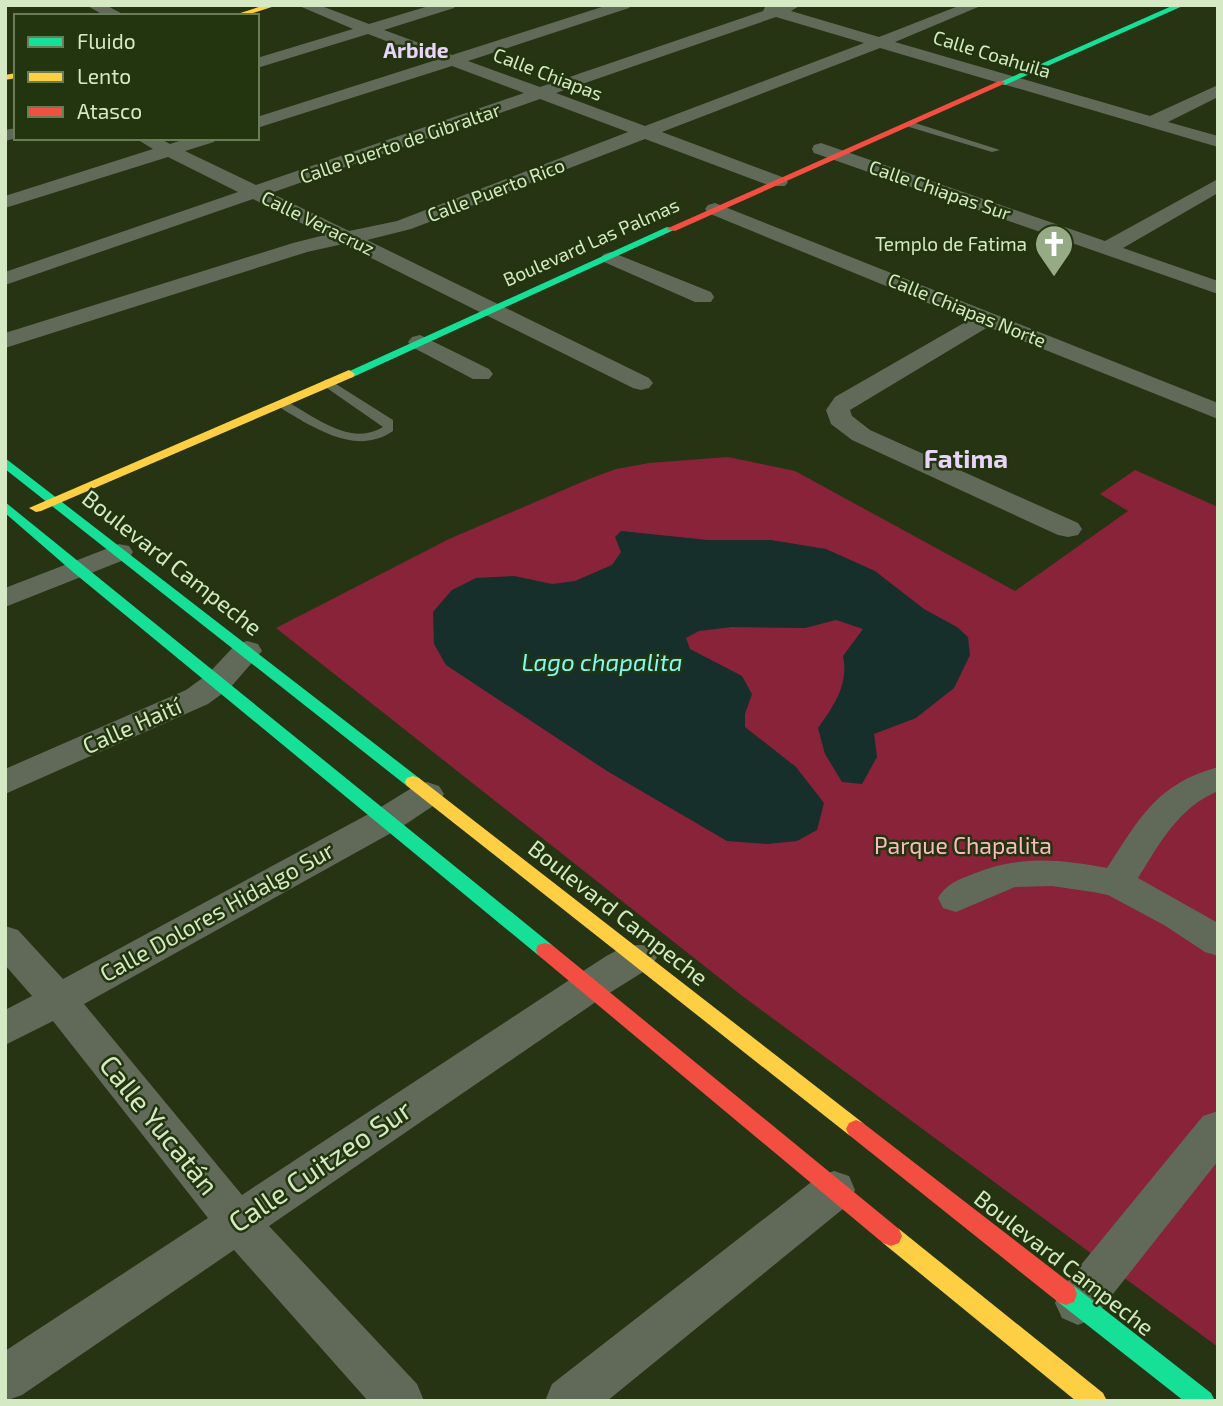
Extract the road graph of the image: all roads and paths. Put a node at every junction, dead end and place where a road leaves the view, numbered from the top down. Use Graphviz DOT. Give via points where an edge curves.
graph roads {
  1 [pos="93,5"];
  2 [pos="256,5"];
  3 [pos="274,5"];
  4 [pos="303,5"];
  5 [pos="449,5"];
  6 [pos="624,5"];
  7 [pos="755,5"];
  8 [pos="794,5"];
  9 [pos="976,5"];
  10 [pos="1153,5"];
  11 [pos="1181,5"];
  12 [pos="776,12"];
  13 [pos="113,14"];
  14 [pos="226,14"];
  15 [pos="242,14"];
  16 [pos="369,30"];
  17 [pos="878,41"];
  18 [pos="453,61"];
  19 [pos="259,62"];
  20 [pos="1000,78"];
  21 [pos="1218,90"];
  22 [pos="541,94"];
  23 [pos="259,122"];
  24 [pos="1151,123"];
  25 [pos="909,124"];
  26 [pos="644,132"];
  27 [pos="148,140"];
  28 [pos="202,140"];
  29 [pos="1218,142"];
  30 [pos="995,150"];
  31 [pos="169,151"];
  32 [pos="830,152"];
  33 [pos="758,174"];
  34 [pos="778,181"];
  35 [pos="1218,185"];
  36 [pos="259,193"];
  37 [pos="5,202"];
  38 [pos="715,209"];
  39 [pos="351,239"];
  40 [pos="1108,248"];
  41 [pos="611,258"];
  42 [pos="5,279"];
  43 [pos="1218,288"];
  44 [pos="703,297"];
  45 [pos="483,304"];
  46 [pos="448,311"];
  47 [pos="988,318"];
  48 [pos="5,341"];
  49 [pos="420,342"];
  50 [pos="481,374"];
  51 [pos="328,383"];
  52 [pos="641,383"];
  53 [pos="282,404"];
  54 [pos="1218,412"];
  55 [pos="5,462"];
  56 [pos="42,483"];
  57 [pos="5,498"];
  58 [pos="54,500"];
  59 [pos="12,511"];
  60 [pos="1068,529"];
  61 [pos="119,552"];
  62 [pos="78,569"];
  63 [pos="5,598"];
  64 [pos="247,650"];
  65 [pos="219,681"];
  66 [pos="1218,778"];
  67 [pos="5,782"];
  68 [pos="427,794"];
  69 [pos="388,818"];
  70 [pos="1116,883"];
  71 [pos="956,898"];
  72 [pos="5,940"];
  73 [pos="1218,942"];
  74 [pos="638,957"];
  75 [pos="590,986"];
  76 [pos="58,999"];
  77 [pos="5,1029"];
  78 [pos="1218,1129"];
  79 [pos="834,1190"];
  80 [pos="237,1222"];
  81 [pos="1078,1303"];
  82 [pos="5,1379"];
  83 [pos="400,1401"];
  84 [pos="569,1401"];
  85 [pos="1095,1401"];
  86 [pos="1203,1401"];
  1 -- 13 [label="street"];
  2 -- 14 [label="street"];
  3 -- 15 [label="street"];
  4 -- 16 [label="street, Calle Chiapas"];
  5 -- 16 [label="street"];
  6 -- 18 [label="street"];
  7 -- 12 [label="street, Calle Coahuila"];
  8 -- 12 [label="street, Calle Puerto de Gibraltar"];
  9 -- 17 [label="street, Calle Puerto Rico"];
  10 -- 20 [label="street, Boulevard Las Palmas"];
  11 -- 20 [label="street, Boulevard Las Palmas"];
  12 -- 17 [label="street, Calle Coahuila"];
  12 -- 22 [label="street, Calle Puerto de Gibraltar"];
  16 -- 18 [label="street, Calle Chiapas"];
  16 -- 19 [label="street"];
  17 -- 20 [label="street, Calle Coahuila"];
  17 -- 26 [label="street, Calle Puerto Rico"];
  18 -- 22 [label="street, Calle Chiapas"];
  18 -- 23 [label="street"];
  20 -- 24 [label="street, Calle Coahuila"];
  20 -- 25 [label="street, Boulevard Las Palmas"];
  20 -- 32 [label="street, Boulevard Las Palmas"];
  21 -- 24 [label="street"];
  22 -- 26 [label="street, Calle Chiapas"];
  22 -- 36 [label="street, Calle Puerto de Gibraltar"];
  24 -- 29 [label="street, Calle Coahuila"];
  25 -- 30 [label="lane"];
  25 -- 32 [label="street, Boulevard Las Palmas"];
  26 -- 33 [label="street, Calle Chiapas"];
  26 -- 39 [label="street, Calle Puerto Rico" via="469,201"];
  27 -- 31 [label="street, Calle Veracruz"];
  28 -- 31 [label="street"];
  31 -- 36 [label="street, Calle Veracruz"];
  31 -- 37 [label="street"];
  32 -- 33 [label="street, Boulevard Las Palmas"];
  32 -- 34 [label="street, Boulevard Las Palmas"];
  32 -- 40 [label="street, Calle Chiapas Sur"];
  33 -- 34 [label="street, Calle Chiapas"];
  33 -- 45 [label="street, Boulevard Las Palmas"];
  34 -- 38 [label="street, Boulevard Las Palmas"];
  35 -- 40 [label="street"];
  36 -- 39 [label="street, Calle Veracruz"];
  36 -- 42 [label="street, Calle Puerto de Gibraltar"];
  38 -- 41 [label="street, Boulevard Las Palmas"];
  38 -- 47 [label="street, Calle Chiapas Norte"];
  39 -- 45 [label="street, Calle Veracruz"];
  39 -- 48 [label="street, Calle Puerto Rico" via="300,247"];
  40 -- 43 [label="street, Calle Chiapas Sur"];
  41 -- 44 [label="street"];
  41 -- 45 [label="street, Boulevard Las Palmas"];
  45 -- 46 [label="street, Boulevard Las Palmas"];
  45 -- 49 [label="street, Boulevard Las Palmas"];
  45 -- 52 [label="street, Calle Veracruz"];
  47 -- 54 [label="street, Calle Chiapas Norte"];
  47 -- 60 [label="street" via="844,402 838,410 840,419 861,435"];
  49 -- 50 [label="street"];
  49 -- 51 [label="street, Boulevard Las Palmas"];
  51 -- 53 [label="street, Boulevard Las Palmas"];
  51 -- 53 [label="lane" via="380,415 389,428 373,438 352,438"];
  53 -- 58 [label="street, Boulevard Las Palmas"];
  55 -- 56 [label="street, Boulevard Campeche"];
  56 -- 57 [label="street"];
  56 -- 58 [label="street, Boulevard Campeche"];
  58 -- 59 [label="street, Boulevard Las Palmas"];
  58 -- 61 [label="street, Boulevard Campeche"];
  59 -- 62 [label="street"];
  61 -- 62 [label="street"];
  61 -- 64 [label="street, Boulevard Campeche"];
  62 -- 63 [label="street"];
  62 -- 65 [label="street"];
  64 -- 65 [label="street, Calle Haití"];
  64 -- 68 [label="street, Boulevard Campeche"];
  65 -- 67 [label="street, Calle Haití" via="197,697"];
  65 -- 69 [label="street"];
  66 -- 70 [label="street" via="1187,791 1158,818"];
  68 -- 69 [label="street, Calle Dolores Hidalgo Sur"];
  68 -- 74 [label="street, Boulevard Campeche"];
  69 -- 75 [label="street"];
  69 -- 76 [label="street, Calle Dolores Hidalgo Sur"];
  70 -- 71 [label="street" via="1052,871 1007,874"];
  70 -- 73 [label="street"];
  72 -- 76 [label="street, Calle Yucatán"];
  74 -- 75 [label="street, Calle Cuitzeo Sur"];
  74 -- 81 [label="street, Boulevard Campeche"];
  75 -- 79 [label="street"];
  75 -- 80 [label="street, Calle Cuitzeo Sur"];
  76 -- 77 [label="street, Calle Dolores Hidalgo Sur"];
  76 -- 80 [label="street, Calle Yucatán"];
  78 -- 81 [label="street"];
  79 -- 84 [label="street"];
  79 -- 85 [label="street"];
  80 -- 82 [label="street, Calle Cuitzeo Sur"];
  80 -- 83 [label="street, Calle Yucatán"];
  81 -- 86 [label="street, Boulevard Campeche"];
}
